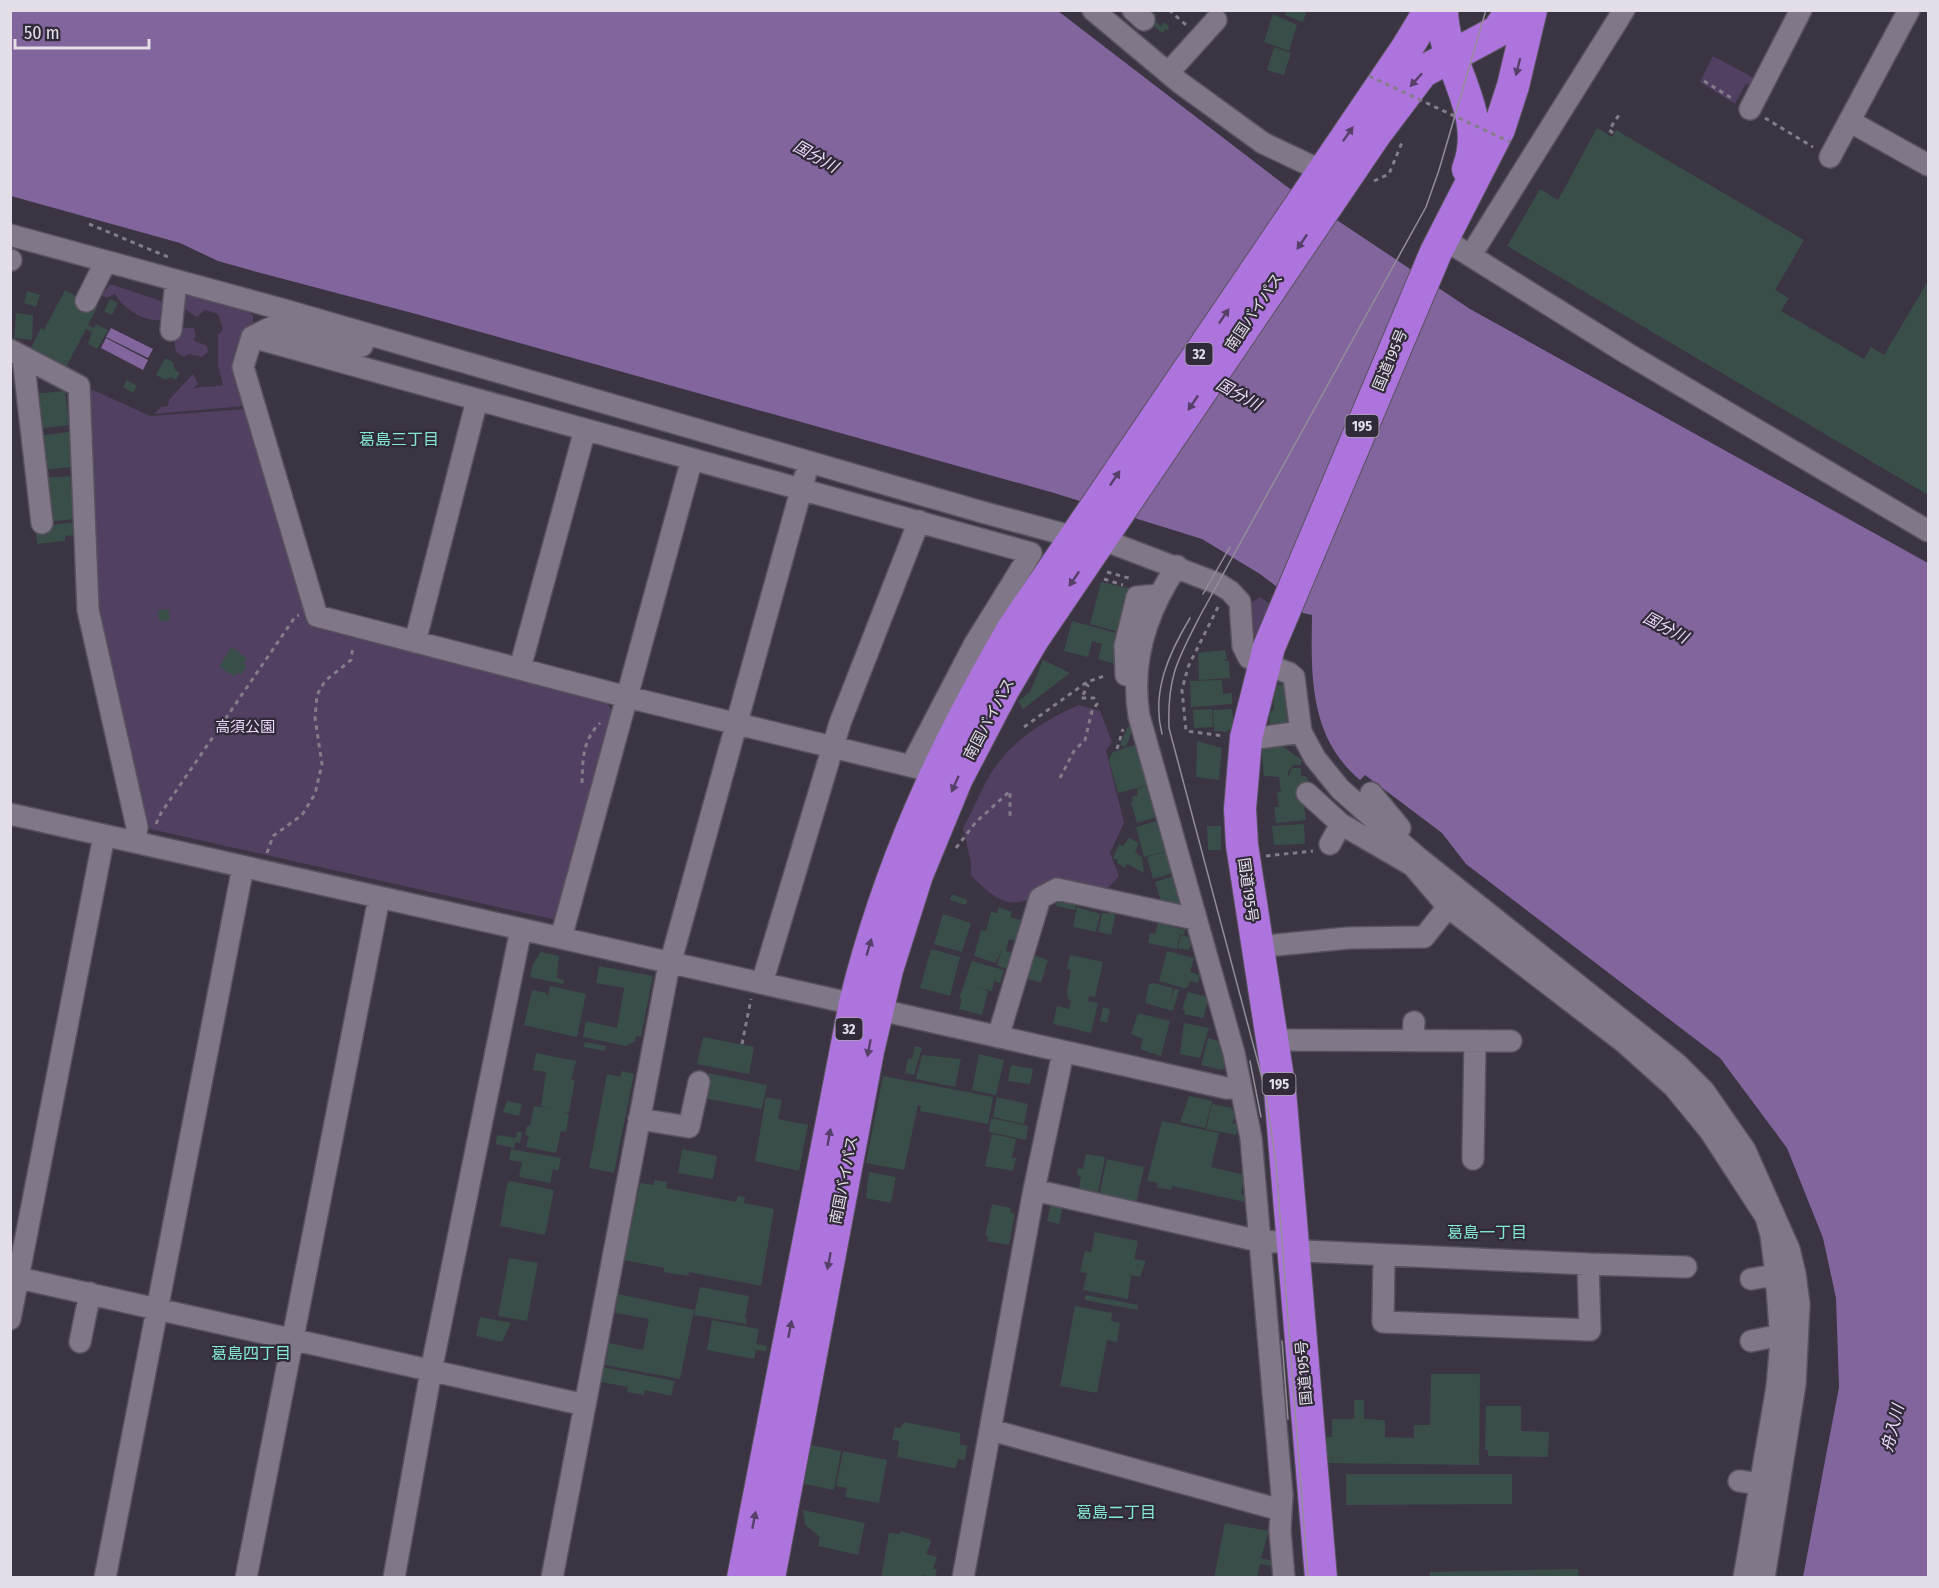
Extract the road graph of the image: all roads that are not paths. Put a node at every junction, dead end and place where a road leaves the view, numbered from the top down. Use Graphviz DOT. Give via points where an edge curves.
graph roads {
  1 [pos="1093,10"];
  2 [pos="1430,10"];
  3 [pos="1442,10"];
  4 [pos="1512,10"];
  5 [pos="1531,10"];
  6 [pos="1624,10"];
  7 [pos="1801,10"];
  8 [pos="1909,10"];
  9 [pos="1216,20"];
  10 [pos="1450,58"];
  11 [pos="1168,73"];
  12 [pos="1750,109"];
  13 [pos="1849,121"];
  14 [pos="1830,157"];
  15 [pos="1927,160"];
  16 [pos="1324,182"];
  17 [pos="10,235"];
  18 [pos="1439,245"];
  19 [pos="1471,255"];
  20 [pos="105,263"];
  21 [pos="176,281"];
  22 [pos="86,301"];
  23 [pos="171,330"];
  24 [pos="252,337"];
  25 [pos="381,338"];
  26 [pos="17,353"];
  27 [pos="477,400"];
  28 [pos="669,422"];
  29 [pos="585,430"];
  30 [pos="692,459"];
  31 [pos="804,483"];
  32 [pos="899,488"];
  33 [pos="919,521"];
  34 [pos="42,523"];
  35 [pos="1929,531"];
  36 [pos="1090,534"];
  37 [pos="1176,566"];
  38 [pos="415,642"];
  39 [pos="1263,665"];
  40 [pos="519,668"];
  41 [pos="627,697"];
  42 [pos="737,722"];
  43 [pos="1301,732"];
  44 [pos="1258,738"];
  45 [pos="833,747"];
  46 [pos="923,769"];
  47 [pos="1307,793"];
  48 [pos="1371,793"];
  49 [pos="10,814"];
  50 [pos="1341,824"];
  51 [pos="104,836"];
  52 [pos="144,837"];
  53 [pos="1330,844"];
  54 [pos="1423,865"];
  55 [pos="243,867"];
  56 [pos="379,898"];
  57 [pos="1448,907"];
  58 [pos="1195,919"];
  59 [pos="521,928"];
  60 [pos="561,938"];
  61 [pos="1256,947"];
  62 [pos="670,963"];
  63 [pos="757,989"];
  64 [pos="866,1005"];
  65 [pos="998,1037"];
  66 [pos="1274,1040"];
  67 [pos="1475,1041"];
  68 [pos="1511,1041"];
  69 [pos="1063,1053"];
  70 [pos="699,1082"];
  71 [pos="1241,1088"];
  72 [pos="639,1119"];
  73 [pos="1473,1159"];
  74 [pos="1287,1163"];
  75 [pos="1253,1166"];
  76 [pos="1034,1190"];
  77 [pos="1769,1215"];
  78 [pos="1259,1241"];
  79 [pos="1293,1246"];
  80 [pos="1384,1255"];
  81 [pos="1588,1264"];
  82 [pos="1686,1267"];
  83 [pos="1776,1275"];
  84 [pos="14,1277"];
  85 [pos="1751,1279"];
  86 [pos="90,1293"];
  87 [pos="157,1308"];
  88 [pos="10,1319"];
  89 [pos="1781,1335"];
  90 [pos="292,1339"];
  91 [pos="1751,1341"];
  92 [pos="80,1342"];
  93 [pos="431,1371"];
  94 [pos="585,1405"];
  95 [pos="991,1430"];
  96 [pos="1739,1481"];
  97 [pos="1761,1484"];
  98 [pos="1281,1510"];
  99 [pos="1316,1577"];
  100 [pos="105,1578"];
  101 [pos="246,1578"];
  102 [pos="393,1578"];
  103 [pos="552,1578"];
  104 [pos="743,1578"];
  105 [pos="769,1578"];
  106 [pos="963,1578"];
  107 [pos="1284,1578"];
  108 [pos="1744,1578"];
  109 [pos="1764,1578"];
  1 -- 11 [label="street"];
  16 -- 2 [label="highway, 南国バイパス / 32, one-way"];
  3 -- 10 [label="highway, 国道195号 / 195"];
  4 -- 10 [label="highway, 南国バイパス / 32" via="1498,31"];
  5 -- 18 [label="highway, 国道195号 / 195, one-way" via="1499,129"];
  6 -- 19 [label="street"];
  7 -- 12 [label="street"];
  8 -- 13 [label="street"];
  9 -- 11 [label="street"];
  10 -- 16 [label="highway, 南国バイパス / 32, one-way" via="1422,72"];
  10 -- 18 [label="highway, 国道195号 / 195" via="1471,108 1475,142"];
  11 -- 16 [label="street"];
  13 -- 14 [label="street"];
  13 -- 15 [label="street"];
  16 -- 36 [label="highway, 南国バイパス / 32"];
  17 -- 20 [label="street"];
  18 -- 19 [label="street"];
  18 -- 39 [label="highway, 国道195号 / 195"];
  19 -- 35 [label="street" via="1628,354"];
  20 -- 21 [label="street"];
  20 -- 22 [label="street"];
  21 -- 23 [label="street"];
  21 -- 25 [label="street"];
  24 -- 25 [label="street" via="272,327 369,348"];
  24 -- 27 [label="street"];
  24 -- 38 [label="street" via="243,367 317,616"];
  25 -- 28 [label="street"];
  26 -- 34 [label="street"];
  26 -- 52 [label="street" via="79,386 88,610 136,827"];
  27 -- 29 [label="street"];
  27 -- 38 [label="street"];
  28 -- 31 [label="street" via="717,448"];
  28 -- 32 [label="street"];
  29 -- 30 [label="street"];
  29 -- 40 [label="street"];
  30 -- 31 [label="street"];
  30 -- 41 [label="street"];
  31 -- 32 [label="street" via="888,496"];
  31 -- 33 [label="street"];
  31 -- 42 [label="street"];
  32 -- 36 [label="street"];
  33 -- 45 [label="street"];
  33 -- 46 [label="street" via="1031,553 974,645"];
  36 -- 37 [label="street"];
  36 -- 46 [label="highway, 南国バイパス / 32" via="1013,629"];
  36 -- 64 [label="highway, 南国バイパス / 32, one-way" via="957,778"];
  37 -- 39 [label="street" via="1236,597 1242,608 1243,646 1249,658"];
  37 -- 58 [label="street" via="1147,596 1146,625 1131,676"];
  38 -- 40 [label="street"];
  39 -- 43 [label="street" via="1294,677"];
  39 -- 61 [label="highway, 国道195号 / 195" via="1247,730 1240,809"];
  40 -- 41 [label="street"];
  41 -- 42 [label="street"];
  41 -- 60 [label="street"];
  42 -- 45 [label="street"];
  42 -- 62 [label="street"];
  43 -- 44 [label="street"];
  43 -- 54 [label="street" via="1315,758 1340,789"];
  45 -- 46 [label="street"];
  45 -- 63 [label="street"];
  64 -- 46 [label="highway, 南国バイパス / 32, one-way" via="878,917"];
  47 -- 50 [label="street"];
  48 -- 54 [label="street" via="1395,824 1428,850"];
  49 -- 51 [label="street"];
  50 -- 53 [label="street"];
  50 -- 54 [label="street"];
  51 -- 52 [label="street"];
  51 -- 84 [label="street"];
  52 -- 55 [label="street"];
  54 -- 57 [label="street"];
  54 -- 77 [label="street" via="1600,1000 1704,1091 1745,1150"];
  55 -- 56 [label="street"];
  55 -- 87 [label="street"];
  56 -- 59 [label="street"];
  56 -- 90 [label="street"];
  57 -- 61 [label="street" via="1424,937 1348,938"];
  57 -- 77 [label="street" via="1625,1043 1674,1087"];
  58 -- 65 [label="street" via="1057,889 1040,898"];
  58 -- 71 [label="street"];
  59 -- 60 [label="street"];
  59 -- 93 [label="street"];
  60 -- 62 [label="street"];
  61 -- 66 [label="highway, 国道195号 / 195"];
  62 -- 63 [label="street"];
  62 -- 72 [label="street"];
  63 -- 64 [label="street"];
  64 -- 65 [label="street"];
  104 -- 64 [label="highway, 南国バイパス / 32, one-way"];
  64 -- 105 [label="highway, 南国バイパス / 32, one-way"];
  65 -- 69 [label="street"];
  66 -- 67 [label="street" via="1413,1031"];
  66 -- 74 [label="highway, 国道195号 / 195"];
  67 -- 68 [label="street"];
  67 -- 73 [label="street"];
  69 -- 71 [label="street"];
  69 -- 76 [label="street"];
  70 -- 72 [label="street" via="689,1127"];
  71 -- 75 [label="street"];
  72 -- 94 [label="street"];
  74 -- 75 [label="street"];
  74 -- 79 [label="highway, 国道195号 / 195"];
  75 -- 78 [label="street"];
  76 -- 78 [label="street"];
  76 -- 95 [label="street"];
  77 -- 83 [label="street"];
  77 -- 109 [label="street" via="1789,1249 1799,1304 1790,1426"];
  78 -- 79 [label="street"];
  78 -- 98 [label="street"];
  79 -- 80 [label="street" via="1304,1251"];
  79 -- 99 [label="highway, 国道195号 / 195"];
  80 -- 81 [label="street"];
  80 -- 81 [label="street" via="1383,1322 1590,1330"];
  81 -- 82 [label="street"];
  83 -- 85 [label="street"];
  83 -- 89 [label="street"];
  84 -- 86 [label="street"];
  84 -- 88 [label="street"];
  86 -- 87 [label="street"];
  86 -- 92 [label="street"];
  87 -- 90 [label="street"];
  87 -- 100 [label="street"];
  89 -- 91 [label="street"];
  89 -- 97 [label="street"];
  90 -- 93 [label="street"];
  90 -- 101 [label="street"];
  93 -- 94 [label="street"];
  93 -- 102 [label="street"];
  94 -- 103 [label="street"];
  95 -- 98 [label="street"];
  95 -- 106 [label="street"];
  96 -- 97 [label="street"];
  97 -- 108 [label="street"];
  98 -- 107 [label="street"];
}
